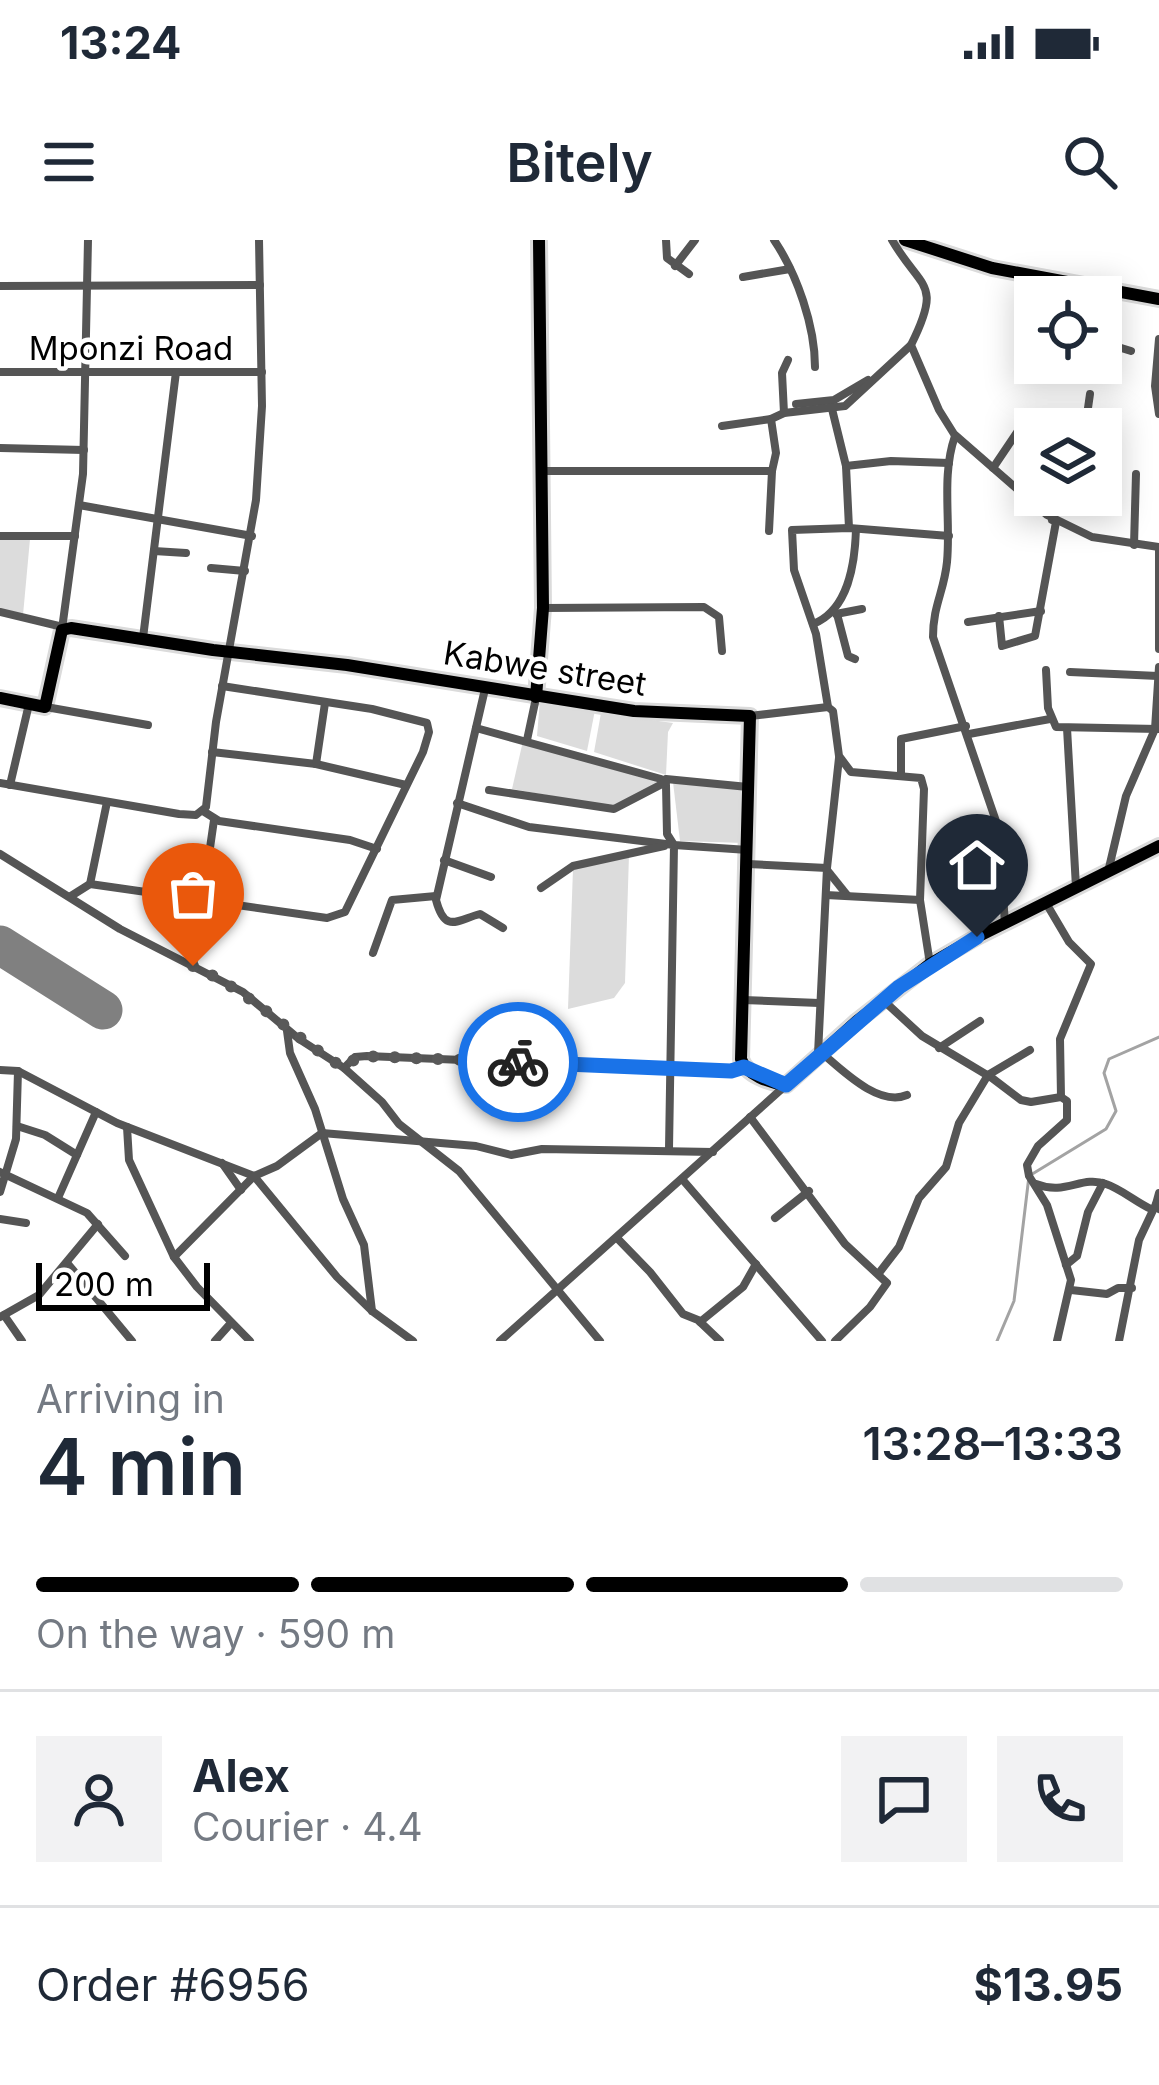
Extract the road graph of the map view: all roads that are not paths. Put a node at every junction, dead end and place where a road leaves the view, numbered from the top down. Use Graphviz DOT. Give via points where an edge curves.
graph roads {
  1 [pos="88,240"];
  2 [pos="259,240"];
  3 [pos="539,240"];
  4 [pos="666,240"];
  5 [pos="694,240"];
  6 [pos="774,240"];
  7 [pos="892,240"];
  8 [pos="905,240"];
  9 [pos="676,266"];
  10 [pos="790,269"];
  11 [pos="689,274"];
  12 [pos="1033,276"];
  13 [pos="743,277"];
  14 [pos="260,285"];
  15 [pos="0,286"];
  16 [pos="87,286"];
  17 [pos="1122,292"];
  18 [pos="1159,298"];
  19 [pos="1159,339"];
  20 [pos="911,345"];
  21 [pos="1122,348"];
  22 [pos="1130,351"];
  23 [pos="1158,352"];
  24 [pos="788,360"];
  25 [pos="815,367"];
  26 [pos="0,372"];
  27 [pos="87,372"];
  28 [pos="176,372"];
  29 [pos="262,372"];
  30 [pos="874,376"];
  31 [pos="1090,394"];
  32 [pos="796,404"];
  33 [pos="1088,408"];
  34 [pos="832,410"];
  35 [pos="784,413"];
  36 [pos="1159,414"];
  37 [pos="771,419"];
  38 [pos="722,426"];
  39 [pos="956,436"];
  40 [pos="1014,436"];
  41 [pos="0,448"];
  42 [pos="84,449"];
  43 [pos="949,463"];
  44 [pos="846,466"];
  45 [pos="993,468"];
  46 [pos="542,471"];
  47 [pos="772,471"];
  48 [pos="1136,474"];
  49 [pos="80,505"];
  50 [pos="1056,516"];
  51 [pos="158,519"];
  52 [pos="1054,521"];
  53 [pos="853,529"];
  54 [pos="769,531"];
  55 [pos="0,536"];
  56 [pos="75,536"];
  57 [pos="252,536"];
  58 [pos="949,536"];
  59 [pos="1134,545"];
  60 [pos="154,550"];
  61 [pos="186,553"];
  62 [pos="211,568"];
  63 [pos="245,572"];
  64 [pos="543,608"];
  65 [pos="862,609"];
  66 [pos="1041,611"];
  67 [pos="0,612"];
  68 [pos="834,616"];
  69 [pos="998,616"];
  70 [pos="968,622"];
  71 [pos="814,624"];
  72 [pos="62,629"];
  73 [pos="142,638"];
  74 [pos="1159,649"];
  75 [pos="229,651"];
  76 [pos="722,651"];
  77 [pos="855,659"];
  78 [pos="1046,670"];
  79 [pos="1070,672"];
  80 [pos="1159,673"];
  81 [pos="222,686"];
  82 [pos="485,687"];
  83 [pos="536,697"];
  84 [pos="0,698"];
  85 [pos="325,703"];
  86 [pos="28,704"];
  87 [pos="45,707"];
  88 [pos="828,707"];
  89 [pos="750,716"];
  90 [pos="1050,719"];
  91 [pos="148,725"];
  92 [pos="476,728"];
  93 [pos="1067,728"];
  94 [pos="1157,729"];
  95 [pos="968,730"];
  96 [pos="527,740"];
  97 [pos="212,752"];
  98 [pos="839,756"];
  99 [pos="316,764"];
  100 [pos="901,776"];
  101 [pos="666,781"];
  102 [pos="5,784"];
  103 [pos="406,785"];
  104 [pos="750,787"];
  105 [pos="489,790"];
  106 [pos="107,802"];
  107 [pos="457,803"];
  108 [pos="203,811"];
  109 [pos="214,820"];
  110 [pos="669,845"];
  111 [pos="1159,846"];
  112 [pos="377,849"];
  113 [pos="0,854"];
  114 [pos="748,857"];
  115 [pos="444,860"];
  116 [pos="827,869"];
  117 [pos="1108,872"];
  118 [pos="491,877"];
  119 [pos="90,884"];
  120 [pos="1076,887"];
  121 [pos="541,888"];
  122 [pos="169,895"];
  123 [pos="826,895"];
  124 [pos="436,896"];
  125 [pos="70,897"];
  126 [pos="848,897"];
  127 [pos="205,899"];
  128 [pos="920,900"];
  129 [pos="1046,903"];
  130 [pos="1005,924"];
  131 [pos="169,927"];
  132 [pos="503,928"];
  133 [pos="373,952"];
  134 [pos="930,964"];
  135 [pos="193,966"];
  136 [pos="743,1000"];
  137 [pos="883,1000"];
  138 [pos="820,1003"];
  139 [pos="980,1021"];
  140 [pos="287,1029"];
  141 [pos="939,1048"];
  142 [pos="1030,1050"];
  143 [pos="820,1056"];
  144 [pos="673,1067"];
  145 [pos="744,1067"];
  146 [pos="344,1068"];
  147 [pos="0,1070"];
  148 [pos="18,1071"];
  149 [pos="988,1075"];
  150 [pos="786,1085"];
  151 [pos="907,1095"];
  152 [pos="1061,1097"];
  153 [pos="96,1112"];
  154 [pos="750,1117"];
  155 [pos="17,1126"];
  156 [pos="127,1127"];
  157 [pos="322,1133"];
  158 [pos="424,1142"];
  159 [pos="669,1149"];
  160 [pos="713,1152"];
  161 [pos="77,1155"];
  162 [pos="221,1162"];
  163 [pos="3,1174"];
  164 [pos="254,1176"];
  165 [pos="682,1179"];
  166 [pos="1032,1181"];
  167 [pos="1103,1183"];
  168 [pos="241,1190"];
  169 [pos="809,1191"];
  170 [pos="0,1192"];
  171 [pos="58,1198"];
  172 [pos="1156,1204"];
  173 [pos="775,1218"];
  174 [pos="0,1220"];
  175 [pos="26,1223"];
  176 [pos="98,1224"];
  177 [pos="616,1238"];
  178 [pos="125,1256"];
  179 [pos="174,1257"];
  180 [pos="756,1263"];
  181 [pos="68,1264"];
  182 [pos="1066,1265"];
  183 [pos="879,1273"];
  184 [pos="1132,1288"];
  185 [pos="558,1290"];
  186 [pos="1071,1290"];
  187 [pos="372,1311"];
  188 [pos="2,1316"];
  189 [pos="700,1322"];
  190 [pos="231,1323"];
  191 [pos="503,1340"];
  192 [pos="22,1341"];
  193 [pos="132,1341"];
  194 [pos="215,1341"];
  195 [pos="250,1341"];
  196 [pos="413,1341"];
  197 [pos="599,1341"];
  198 [pos="720,1341"];
  199 [pos="822,1341"];
  200 [pos="835,1341"];
  201 [pos="1057,1341"];
  202 [pos="1119,1341"];
  1 -- 16 [label="street"];
  2 -- 14 [label="street"];
  3 -- 46 [label="main road"];
  4 -- 9 [label="street"];
  5 -- 9 [label="street"];
  6 -- 10 [label="street"];
  7 -- 20 [label="street" via="928,292"];
  8 -- 12 [label="main road"];
  9 -- 11 [label="street"];
  10 -- 13 [label="street"];
  10 -- 25 [label="street"];
  14 -- 16 [label="street"];
  14 -- 29 [label="street"];
  15 -- 16 [label="street"];
  16 -- 27 [label="street"];
  17 -- 18 [label="main road"];
  19 -- 23 [label="street"];
  20 -- 30 [label="street"];
  20 -- 39 [label="street"];
  21 -- 22 [label="street"];
  23 -- 36 [label="street"];
  24 -- 35 [label="street"];
  26 -- 27 [label="street, Mponzi Road"];
  27 -- 28 [label="street, Mponzi Road"];
  27 -- 42 [label="street"];
  28 -- 29 [label="street, Mponzi Road"];
  28 -- 51 [label="street"];
  29 -- 57 [label="street"];
  30 -- 32 [label="street" via="834,400"];
  30 -- 34 [label="street" via="852,402"];
  31 -- 33 [label="street"];
  34 -- 35 [label="street"];
  34 -- 44 [label="street"];
  35 -- 37 [label="street"];
  37 -- 38 [label="street"];
  37 -- 47 [label="street"];
  39 -- 43 [label="street"];
  39 -- 45 [label="street"];
  40 -- 45 [label="street"];
  41 -- 42 [label="street"];
  42 -- 49 [label="street"];
  43 -- 44 [label="street"];
  43 -- 58 [label="street"];
  44 -- 53 [label="street"];
  45 -- 52 [label="street"];
  46 -- 47 [label="street"];
  46 -- 64 [label="main road"];
  47 -- 54 [label="street"];
  48 -- 59 [label="street"];
  49 -- 51 [label="street"];
  49 -- 56 [label="street"];
  50 -- 52 [label="street"];
  51 -- 57 [label="street"];
  51 -- 60 [label="street"];
  52 -- 59 [label="street"];
  52 -- 66 [label="street"];
  53 -- 58 [label="street"];
  53 -- 68 [label="street" via="849,580"];
  53 -- 71 [label="street" via="792,530 794,570"];
  55 -- 56 [label="street"];
  56 -- 72 [label="street"];
  57 -- 63 [label="street"];
  58 -- 95 [label="street" via="934,637"];
  59 -- 74 [label="street" via="1159,547"];
  60 -- 61 [label="street"];
  60 -- 73 [label="street"];
  62 -- 63 [label="street"];
  63 -- 75 [label="street"];
  64 -- 76 [label="street" via="704,607 719,617"];
  64 -- 83 [label="main road"];
  65 -- 68 [label="street"];
  66 -- 69 [label="street"];
  66 -- 69 [label="street" via="1035,636 1002,646"];
  67 -- 72 [label="street"];
  68 -- 71 [label="street"];
  68 -- 77 [label="street"];
  69 -- 70 [label="street"];
  71 -- 88 [label="street"];
  72 -- 73 [label="main road, Kabwe street"];
  72 -- 87 [label="main road"];
  73 -- 75 [label="main road, Kabwe street"];
  75 -- 81 [label="street"];
  75 -- 82 [label="main road, Kabwe street"];
  78 -- 90 [label="street"];
  79 -- 80 [label="street"];
  80 -- 94 [label="street"];
  81 -- 85 [label="street"];
  81 -- 97 [label="street"];
  82 -- 83 [label="main road, Kabwe street"];
  82 -- 92 [label="street"];
  83 -- 89 [label="main road, Kabwe street"];
  83 -- 96 [label="street"];
  84 -- 86 [label="main road"];
  85 -- 99 [label="street"];
  85 -- 103 [label="street" via="427,723 426,745"];
  86 -- 87 [label="main road"];
  86 -- 102 [label="street"];
  87 -- 91 [label="street"];
  88 -- 89 [label="street"];
  88 -- 98 [label="street"];
  89 -- 104 [label="main road"];
  90 -- 93 [label="street"];
  90 -- 95 [label="street"];
  92 -- 96 [label="street"];
  92 -- 107 [label="street"];
  93 -- 94 [label="street"];
  93 -- 120 [label="street"];
  94 -- 117 [label="street" via="1126,796"];
  95 -- 100 [label="street" via="901,739"];
  95 -- 130 [label="street" via="1000,838"];
  96 -- 101 [label="street"];
  97 -- 99 [label="street"];
  97 -- 108 [label="street"];
  98 -- 100 [label="street" via="857,775"];
  98 -- 116 [label="street"];
  99 -- 103 [label="street"];
  100 -- 128 [label="street" via="924,783"];
  101 -- 104 [label="street"];
  101 -- 105 [label="street" via="614,809"];
  101 -- 110 [label="street"];
  102 -- 106 [label="street"];
  103 -- 112 [label="street"];
  104 -- 114 [label="main road"];
  106 -- 108 [label="street"];
  106 -- 119 [label="street"];
  107 -- 110 [label="street" via="529,827"];
  107 -- 115 [label="street"];
  108 -- 109 [label="street"];
  109 -- 112 [label="street"];
  109 -- 127 [label="street"];
  110 -- 114 [label="street"];
  110 -- 121 [label="street" via="573,866"];
  110 -- 144 [label="street"];
  111 -- 117 [label="main road"];
  112 -- 127 [label="street" via="334,919"];
  113 -- 125 [label="street"];
  114 -- 116 [label="street"];
  114 -- 136 [label="main road"];
  115 -- 118 [label="street"];
  115 -- 124 [label="street"];
  116 -- 123 [label="street"];
  116 -- 126 [label="street"];
  117 -- 120 [label="main road"];
  119 -- 122 [label="street"];
  119 -- 125 [label="street"];
  120 -- 129 [label="main road"];
  122 -- 127 [label="street"];
  122 -- 131 [label="street"];
  123 -- 126 [label="street"];
  123 -- 138 [label="street"];
  124 -- 132 [label="street" via="448,921 479,914"];
  124 -- 133 [label="street" via="392,900"];
  125 -- 135 [label="street"];
  126 -- 128 [label="street"];
  127 -- 135 [label="street"];
  128 -- 134 [label="street"];
  129 -- 130 [label="main road"];
  129 -- 152 [label="street" via="1091,964 1060,1039"];
  130 -- 134 [label="main road"];
  134 -- 137 [label="main road"];
  135 -- 140 [label="street" via="249,995"];
  136 -- 138 [label="street"];
  136 -- 145 [label="main road"];
  137 -- 141 [label="street"];
  137 -- 143 [label="main road"];
  138 -- 143 [label="street"];
  139 -- 141 [label="street"];
  140 -- 146 [label="street"];
  140 -- 157 [label="street"];
  141 -- 149 [label="street"];
  142 -- 149 [label="street"];
  143 -- 150 [label="main road"];
  143 -- 151 [label="street" via="879,1094"];
  144 -- 145 [label="street"];
  144 -- 146 [label="street" via="359,1056"];
  144 -- 159 [label="street"];
  145 -- 150 [label="main road"];
  146 -- 158 [label="street"];
  147 -- 148 [label="street"];
  148 -- 153 [label="street"];
  148 -- 155 [label="street"];
  149 -- 152 [label="street" via="1025,1102"];
  149 -- 183 [label="street" via="959,1123 946,1167 919,1198"];
  150 -- 154 [label="street"];
  152 -- 166 [label="street" via="1067,1120 1030,1156"];
  153 -- 156 [label="street"];
  153 -- 161 [label="street"];
  154 -- 160 [label="street"];
  154 -- 169 [label="street"];
  155 -- 161 [label="street"];
  155 -- 163 [label="street"];
  156 -- 162 [label="street"];
  156 -- 179 [label="street" via="129,1160"];
  157 -- 158 [label="street"];
  157 -- 164 [label="street"];
  157 -- 187 [label="street" via="364,1244"];
  158 -- 159 [label="street" via="508,1155"];
  158 -- 185 [label="street"];
  159 -- 160 [label="street"];
  160 -- 165 [label="street"];
  161 -- 171 [label="street"];
  162 -- 164 [label="street"];
  162 -- 168 [label="street"];
  163 -- 170 [label="street"];
  163 -- 171 [label="street"];
  164 -- 168 [label="street"];
  164 -- 187 [label="street"];
  165 -- 177 [label="street"];
  165 -- 180 [label="street"];
  166 -- 167 [label="street" via="1060,1191"];
  166 -- 182 [label="street"];
  167 -- 172 [label="street"];
  167 -- 182 [label="street" via="1077,1256"];
  168 -- 179 [label="street"];
  169 -- 173 [label="street"];
  169 -- 183 [label="street" via="845,1244"];
  171 -- 176 [label="street"];
  172 -- 184 [label="street" via="1139,1240"];
  174 -- 175 [label="street"];
  176 -- 178 [label="street"];
  176 -- 181 [label="street"];
  177 -- 185 [label="street"];
  177 -- 189 [label="street" via="683,1314"];
  179 -- 190 [label="street"];
  180 -- 189 [label="street" via="748,1282"];
  180 -- 199 [label="street"];
  181 -- 188 [label="street"];
  181 -- 193 [label="street"];
  182 -- 186 [label="street"];
  183 -- 200 [label="street" via="885,1291"];
  184 -- 186 [label="street"];
  184 -- 202 [label="street"];
  185 -- 191 [label="street"];
  185 -- 197 [label="street"];
  186 -- 201 [label="street"];
  187 -- 196 [label="street"];
  188 -- 192 [label="street"];
  189 -- 198 [label="street"];
  190 -- 194 [label="street"];
  190 -- 195 [label="street"];
}
